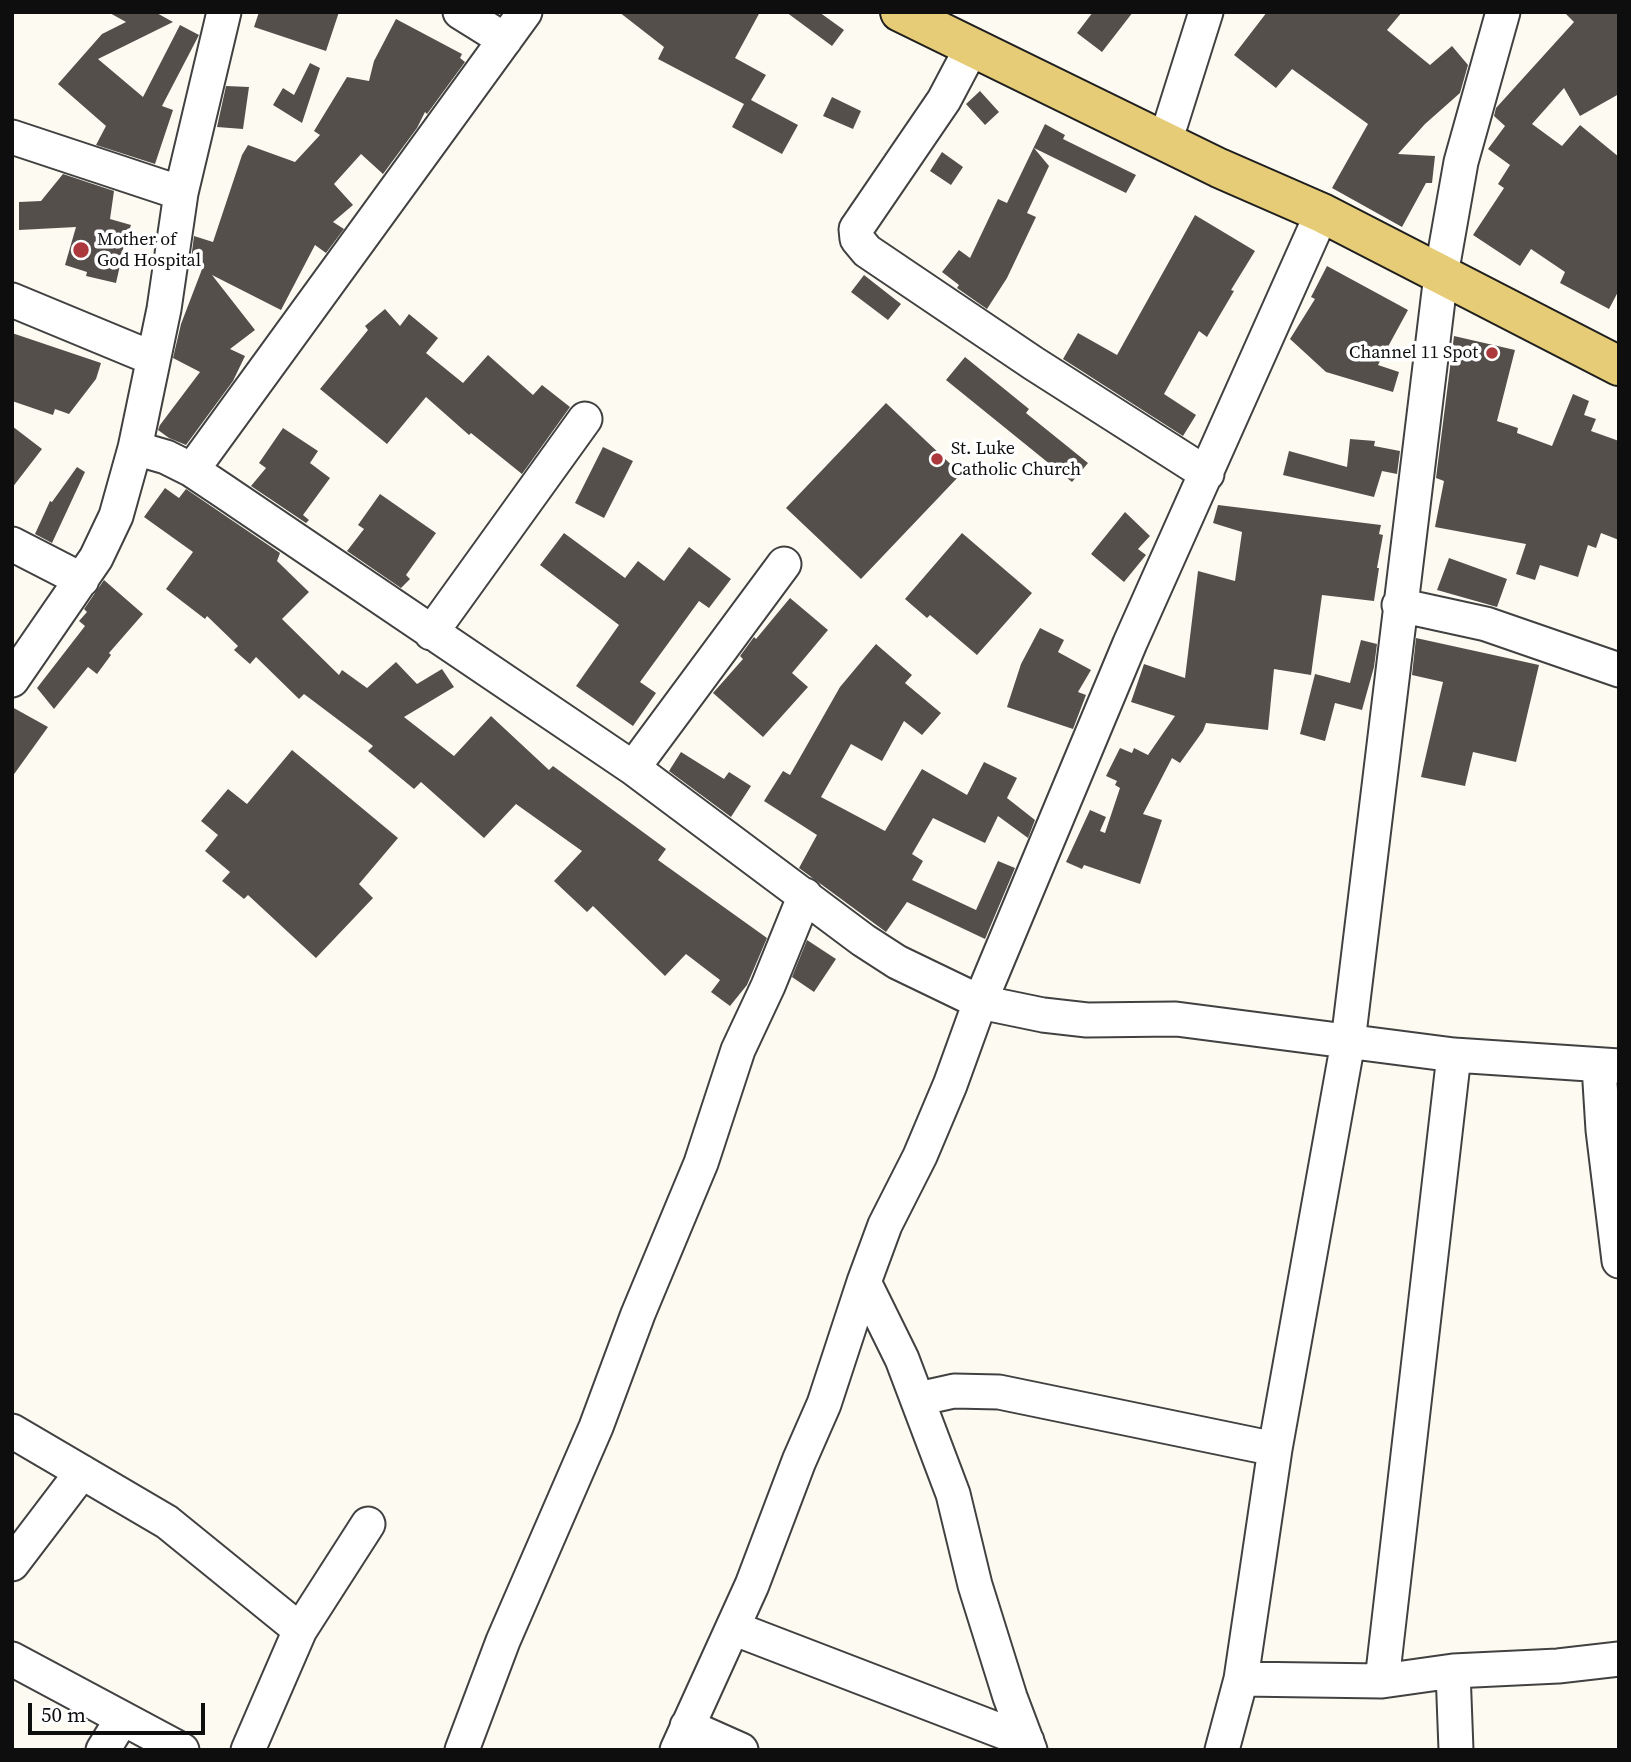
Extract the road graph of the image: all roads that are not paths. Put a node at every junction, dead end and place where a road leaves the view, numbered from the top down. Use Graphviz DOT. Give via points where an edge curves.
graph roads {
  1 [pos="224,12"];
  2 [pos="460,12"];
  3 [pos="525,12"];
  4 [pos="1206,12"];
  5 [pos="1503,12"];
  6 [pos="923,17"];
  7 [pos="505,40"];
  8 [pos="972,47"];
  9 [pos="12,137"];
  10 [pos="1165,142"];
  11 [pos="181,193"];
  12 [pos="1322,213"];
  13 [pos="1441,275"];
  14 [pos="12,300"];
  15 [pos="152,358"];
  16 [pos="1619,366"];
  17 [pos="585,419"];
  18 [pos="135,448"];
  19 [pos="192,470"];
  20 [pos="1207,474"];
  21 [pos="17,551"];
  22 [pos="784,564"];
  23 [pos="82,580"];
  24 [pos="1399,605"];
  25 [pos="431,633"];
  26 [pos="1619,670"];
  27 [pos="12,680"];
  28 [pos="634,768"];
  29 [pos="805,895"];
  30 [pos="980,1002"];
  31 [pos="1348,1042"];
  32 [pos="1454,1055"];
  33 [pos="1609,1066"];
  34 [pos="1619,1261"];
  35 [pos="864,1282"];
  36 [pos="918,1399"];
  37 [pos="12,1431"];
  38 [pos="1275,1449"];
  39 [pos="82,1472"];
  40 [pos="368,1524"];
  41 [pos="12,1564"];
  42 [pos="733,1628"];
  43 [pos="300,1630"];
  44 [pos="12,1659"];
  45 [pos="1619,1659"];
  46 [pos="1453,1671"];
  47 [pos="1241,1679"];
  48 [pos="1382,1681"];
  49 [pos="122,1719"];
  50 [pos="682,1738"];
  51 [pos="1028,1746"];
  52 [pos="103,1750"];
  53 [pos="182,1750"];
  54 [pos="248,1750"];
  55 [pos="462,1750"];
  56 [pos="741,1750"];
  57 [pos="1222,1750"];
  58 [pos="1456,1750"];
  1 -- 11 [label="street"];
  2 -- 7 [label="street"];
  3 -- 7 [label="street"];
  4 -- 10 [label="street"];
  5 -- 13 [label="street" via="1461,162"];
  6 -- 8 [label="main road"];
  7 -- 19 [label="street"];
  8 -- 10 [label="main road"];
  8 -- 20 [label="street" via="944,100 856,229 857,239 1033,363"];
  9 -- 11 [label="street"];
  10 -- 12 [label="main road"];
  11 -- 15 [label="street"];
  12 -- 13 [label="main road"];
  12 -- 20 [label="street"];
  13 -- 16 [label="main road"];
  13 -- 24 [label="street"];
  14 -- 15 [label="street"];
  15 -- 18 [label="street"];
  17 -- 25 [label="street"];
  18 -- 19 [label="street"];
  18 -- 23 [label="street" via="116,516"];
  19 -- 25 [label="street"];
  20 -- 30 [label="street" via="1130,643"];
  21 -- 23 [label="street"];
  22 -- 28 [label="street"];
  23 -- 27 [label="street"];
  24 -- 26 [label="street" via="1486,624"];
  24 -- 31 [label="street"];
  25 -- 28 [label="street"];
  28 -- 29 [label="street"];
  29 -- 30 [label="street" via="897,962"];
  29 -- 55 [label="street" via="738,1050 701,1163"];
  30 -- 31 [label="street" via="1087,1020 1176,1019"];
  30 -- 35 [label="street" via="945,1097 885,1225"];
  31 -- 32 [label="street"];
  31 -- 38 [label="street"];
  32 -- 33 [label="street"];
  32 -- 48 [label="street"];
  33 -- 34 [label="street" via="1603,1130"];
  35 -- 36 [label="street"];
  35 -- 42 [label="street" via="824,1404"];
  36 -- 38 [label="street" via="954,1391 999,1392"];
  36 -- 51 [label="street" via="953,1494 975,1585"];
  37 -- 39 [label="street"];
  38 -- 47 [label="street"];
  39 -- 41 [label="street"];
  39 -- 43 [label="street" via="167,1522"];
  40 -- 43 [label="street"];
  42 -- 50 [label="street"];
  42 -- 51 [label="street"];
  43 -- 54 [label="street"];
  44 -- 49 [label="street"];
  45 -- 46 [label="street"];
  46 -- 48 [label="street"];
  46 -- 58 [label="street"];
  47 -- 48 [label="street"];
  47 -- 57 [label="street"];
  49 -- 52 [label="street"];
  49 -- 53 [label="street"];
  50 -- 56 [label="street"];
}
